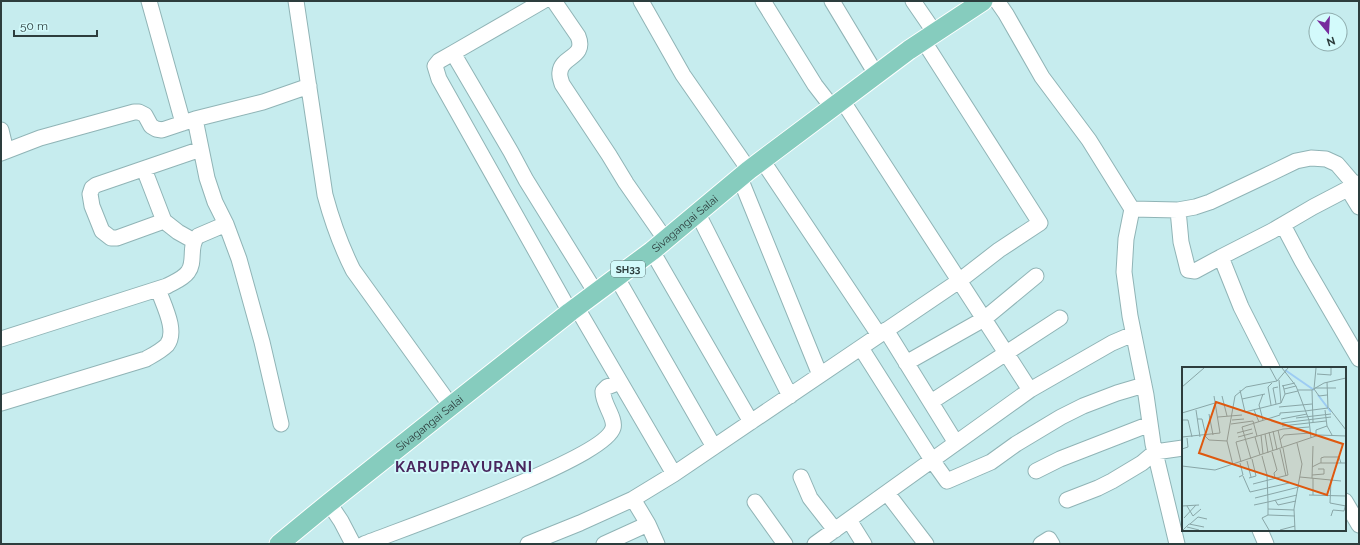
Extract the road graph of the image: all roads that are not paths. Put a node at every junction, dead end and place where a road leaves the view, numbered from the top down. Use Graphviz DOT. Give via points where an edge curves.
graph roads {
  1 [pos="149,1"];
  2 [pos="296,1"];
  3 [pos="543,1"];
  4 [pos="554,1"];
  5 [pos="641,1"];
  6 [pos="763,1"];
  7 [pos="832,1"];
  8 [pos="913,1"];
  9 [pos="983,1"];
  10 [pos="997,1"];
  11 [pos="929,36"];
  12 [pos="453,53"];
  13 [pos="876,74"];
  14 [pos="309,86"];
  15 [pos="837,104"];
  16 [pos="189,121"];
  17 [pos="1,130"];
  18 [pos="201,149"];
  19 [pos="3,152"];
  20 [pos="144,169"];
  21 [pos="750,169"];
  22 [pos="1354,186"];
  23 [pos="1359,207"];
  24 [pos="1132,209"];
  25 [pos="1178,210"];
  26 [pos="698,214"];
  27 [pos="164,221"];
  28 [pos="226,224"];
  29 [pos="1283,225"];
  30 [pos="194,241"];
  31 [pos="658,245"];
  32 [pos="1221,257"];
  33 [pos="1036,276"];
  34 [pos="617,278"];
  35 [pos="959,281"];
  36 [pos="158,289"];
  37 [pos="596,293"];
  38 [pos="574,310"];
  39 [pos="1060,318"];
  40 [pos="984,319"];
  41 [pos="883,333"];
  42 [pos="1133,334"];
  43 [pos="1,339"];
  44 [pos="861,348"];
  45 [pos="1007,354"];
  46 [pos="1359,359"];
  47 [pos="906,363"];
  48 [pos="1271,367"];
  49 [pos="820,375"];
  50 [pos="620,382"];
  51 [pos="1144,385"];
  52 [pos="1030,390"];
  53 [pos="790,396"];
  54 [pos="931,402"];
  55 [pos="1,403"];
  56 [pos="451,406"];
  57 [pos="751,422"];
  58 [pos="280,424"];
  59 [pos="1150,424"];
  60 [pos="956,443"];
  61 [pos="714,447"];
  62 [pos="1182,448"];
  63 [pos="1155,452"];
  64 [pos="932,460"];
  65 [pos="1036,471"];
  66 [pos="674,474"];
  67 [pos="801,477"];
  68 [pos="887,492"];
  69 [pos="633,499"];
  70 [pos="1067,500"];
  71 [pos="329,502"];
  72 [pos="755,502"];
  73 [pos="1346,503"];
  74 [pos="849,520"];
  75 [pos="648,524"];
  76 [pos="1359,525"];
  77 [pos="835,530"];
  78 [pos="1260,531"];
  79 [pos="287,541"];
  80 [pos="353,544"];
  81 [pos="364,544"];
  82 [pos="528,544"];
  83 [pos="604,544"];
  84 [pos="657,544"];
  85 [pos="785,544"];
  86 [pos="815,544"];
  87 [pos="864,544"];
  88 [pos="926,544"];
  89 [pos="1041,544"];
  90 [pos="1052,544"];
  91 [pos="1177,544"];
  92 [pos="1266,544"];
  1 -- 16 [label="street"];
  2 -- 14 [label="street"];
  3 -- 12 [label="street"];
  4 -- 31 [label="street" via="580,42 576,54 562,66 562,84 626,183"];
  5 -- 21 [label="street" via="683,75"];
  6 -- 15 [label="street" via="815,85"];
  7 -- 13 [label="street"];
  8 -- 11 [label="street"];
  9 -- 11 [label="main road, Sivagangai Salai / SH33"];
  10 -- 24 [label="street" via="1042,77 1089,140"];
  11 -- 13 [label="main road, Sivagangai Salai / SH33"];
  11 -- 35 [label="street" via="1040,223"];
  12 -- 37 [label="street" via="526,180"];
  12 -- 38 [label="street" via="435,66 439,79"];
  13 -- 15 [label="main road, Sivagangai Salai / SH33"];
  14 -- 16 [label="street" via="263,102"];
  14 -- 56 [label="street" via="325,195 342,247 353,270"];
  15 -- 21 [label="main road, Sivagangai Salai / SH33"];
  15 -- 35 [label="street"];
  16 -- 18 [label="street"];
  16 -- 19 [label="street" via="162,130 151,126 145,115 134,112 40,138"];
  17 -- 19 [label="street"];
  18 -- 20 [label="street"];
  18 -- 28 [label="street" via="207,178"];
  20 -- 27 [label="street"];
  20 -- 27 [label="street" via="96,185 90,194 92,206 102,231 111,238"];
  21 -- 26 [label="main road, Sivagangai Salai / SH33"];
  21 -- 41 [label="street"];
  21 -- 49 [label="street"];
  22 -- 23 [label="street"];
  22 -- 25 [label="street" via="1338,164 1326,159 1311,158 1296,161 1210,202"];
  22 -- 29 [label="street"];
  24 -- 25 [label="street"];
  24 -- 42 [label="street" via="1126,239 1124,272"];
  25 -- 32 [label="street" via="1180,242 1188,270 1195,271"];
  26 -- 31 [label="main road, Sivagangai Salai / SH33"];
  26 -- 53 [label="street"];
  27 -- 30 [label="street"];
  28 -- 30 [label="street" via="198,236"];
  28 -- 58 [label="street" via="239,259 262,342"];
  29 -- 32 [label="street"];
  29 -- 46 [label="street"];
  30 -- 36 [label="street" via="192,264 188,273"];
  31 -- 34 [label="main road, Sivagangai Salai / SH33"];
  31 -- 57 [label="street"];
  32 -- 48 [label="street" via="1240,307"];
  33 -- 40 [label="street"];
  34 -- 37 [label="main road, Sivagangai Salai / SH33"];
  34 -- 61 [label="street"];
  35 -- 40 [label="street"];
  35 -- 41 [label="street"];
  36 -- 43 [label="street"];
  36 -- 55 [label="street" via="170,323 171,335 167,344 158,352 146,359"];
  37 -- 38 [label="main road, Sivagangai Salai / SH33"];
  38 -- 50 [label="street"];
  38 -- 56 [label="main road, Sivagangai Salai / SH33"];
  39 -- 45 [label="street"];
  40 -- 45 [label="street"];
  40 -- 47 [label="street"];
  41 -- 44 [label="street"];
  41 -- 47 [label="street"];
  42 -- 51 [label="street"];
  42 -- 52 [label="street" via="1112,343"];
  44 -- 49 [label="street"];
  44 -- 64 [label="street"];
  45 -- 52 [label="street"];
  45 -- 54 [label="street"];
  47 -- 54 [label="street"];
  49 -- 53 [label="street"];
  50 -- 66 [label="street"];
  50 -- 81 [label="street" via="603,391 613,428 601,443 502,492"];
  51 -- 59 [label="street"];
  51 -- 64 [label="street" via="1117,392 1072,412 1016,444 991,462 947,481"];
  52 -- 60 [label="street"];
  53 -- 57 [label="street"];
  54 -- 60 [label="street"];
  56 -- 71 [label="main road, Sivagangai Salai / SH33"];
  57 -- 61 [label="street"];
  59 -- 63 [label="street"];
  59 -- 65 [label="street"];
  60 -- 64 [label="street"];
  61 -- 66 [label="street"];
  62 -- 63 [label="street"];
  63 -- 70 [label="street" via="1142,463 1098,488"];
  63 -- 91 [label="street"];
  64 -- 68 [label="street"];
  66 -- 69 [label="street"];
  67 -- 77 [label="street" via="810,498"];
  68 -- 74 [label="street"];
  68 -- 88 [label="street"];
  69 -- 75 [label="street"];
  69 -- 82 [label="street"];
  71 -- 79 [label="main road, Sivagangai Salai / SH33"];
  71 -- 80 [label="street"];
  72 -- 85 [label="street"];
  73 -- 76 [label="street"];
  74 -- 77 [label="street"];
  74 -- 87 [label="street"];
  75 -- 83 [label="street"];
  75 -- 84 [label="street"];
  77 -- 86 [label="street"];
  78 -- 92 [label="street"];
  89 -- 90 [label="street" via="1049,539"];
}
